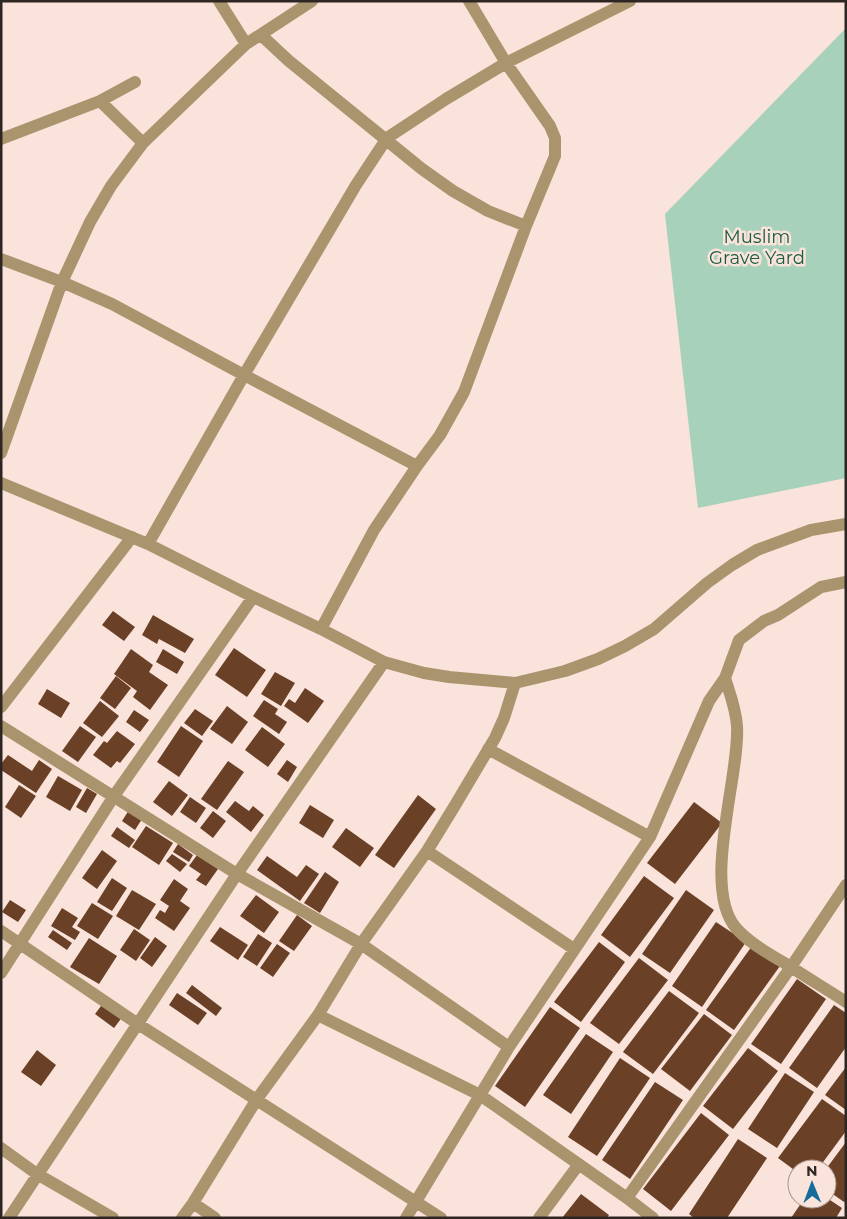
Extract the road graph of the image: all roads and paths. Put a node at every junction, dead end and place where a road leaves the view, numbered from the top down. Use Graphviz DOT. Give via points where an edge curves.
graph roads {
  1 [pos="219,1"];
  2 [pos="312,1"];
  3 [pos="469,1"];
  4 [pos="630,1"];
  5 [pos="261,34"];
  6 [pos="246,44"];
  7 [pos="506,64"];
  8 [pos="135,82"];
  9 [pos="100,101"];
  10 [pos="387,138"];
  11 [pos="1,139"];
  12 [pos="143,143"];
  13 [pos="526,226"];
  14 [pos="1,259"];
  15 [pos="62,282"];
  16 [pos="244,376"];
  17 [pos="1,453"];
  18 [pos="417,466"];
  19 [pos="1,483"];
  20 [pos="846,524"];
  21 [pos="132,537"];
  22 [pos="148,544"];
  23 [pos="846,582"];
  24 [pos="253,597"];
  25 [pos="321,629"];
  26 [pos="384,662"];
  27 [pos="724,678"];
  28 [pos="515,683"];
  29 [pos="1,707"];
  30 [pos="1,726"];
  31 [pos="488,749"];
  32 [pos="114,796"];
  33 [pos="650,837"];
  34 [pos="428,850"];
  35 [pos="237,874"];
  36 [pos="846,885"];
  37 [pos="1,931"];
  38 [pos="20,944"];
  39 [pos="361,944"];
  40 [pos="574,949"];
  41 [pos="790,967"];
  42 [pos="1,973"];
  43 [pos="846,1002"];
  44 [pos="318,1015"];
  45 [pos="138,1024"];
  46 [pos="510,1047"];
  47 [pos="480,1095"];
  48 [pos="257,1098"];
  49 [pos="1,1148"];
  50 [pos="579,1164"];
  51 [pos="37,1174"];
  52 [pos="628,1198"];
  53 [pos="416,1202"];
  54 [pos="193,1203"];
  55 [pos="9,1218"];
  56 [pos="113,1218"];
  57 [pos="182,1218"];
  58 [pos="215,1218"];
  59 [pos="406,1218"];
  60 [pos="441,1218"];
  61 [pos="539,1218"];
  62 [pos="653,1218"];
  1 -- 6 [label="street"];
  2 -- 5 [label="street"];
  3 -- 7 [label="street"];
  4 -- 7 [label="street"];
  5 -- 6 [label="street"];
  5 -- 10 [label="street" via="289,61"];
  6 -- 12 [label="street"];
  7 -- 10 [label="street" via="446,98"];
  7 -- 13 [label="street" via="550,126 556,146 555,156"];
  8 -- 9 [label="street"];
  9 -- 11 [label="street"];
  9 -- 12 [label="street"];
  10 -- 13 [label="street" via="453,191 488,211"];
  10 -- 16 [label="street"];
  12 -- 15 [label="street" via="111,186 90,222"];
  13 -- 18 [label="street" via="464,392 440,436"];
  14 -- 15 [label="street"];
  15 -- 16 [label="street" via="112,304"];
  15 -- 17 [label="street"];
  16 -- 18 [label="street"];
  16 -- 22 [label="street"];
  18 -- 25 [label="street" via="374,530"];
  19 -- 21 [label="street"];
  20 -- 28 [label="street" via="811,530 757,550 707,583 654,629 626,646 565,671"];
  21 -- 22 [label="street"];
  21 -- 29 [label="street"];
  22 -- 24 [label="street"];
  23 -- 27 [label="street" via="821,586 747,632 739,640"];
  24 -- 25 [label="street"];
  24 -- 32 [label="street"];
  25 -- 26 [label="street"];
  26 -- 28 [label="street" via="448,677"];
  26 -- 35 [label="street"];
  27 -- 33 [label="street" via="709,701"];
  27 -- 41 [label="street" via="734,705 737,727 724,830 724,902 735,927"];
  28 -- 31 [label="street" via="504,718"];
  30 -- 32 [label="street"];
  31 -- 33 [label="street"];
  31 -- 34 [label="street"];
  32 -- 35 [label="street"];
  32 -- 38 [label="street"];
  33 -- 40 [label="street"];
  34 -- 39 [label="street"];
  34 -- 40 [label="street"];
  35 -- 39 [label="street"];
  35 -- 45 [label="street"];
  36 -- 41 [label="street"];
  37 -- 38 [label="street"];
  38 -- 42 [label="street"];
  38 -- 45 [label="street"];
  39 -- 44 [label="street"];
  39 -- 46 [label="street"];
  40 -- 46 [label="street"];
  41 -- 43 [label="street"];
  41 -- 52 [label="street"];
  44 -- 47 [label="street"];
  44 -- 48 [label="street"];
  45 -- 48 [label="street"];
  45 -- 51 [label="street"];
  46 -- 47 [label="street"];
  47 -- 50 [label="street"];
  47 -- 53 [label="street"];
  48 -- 53 [label="street"];
  48 -- 54 [label="street"];
  49 -- 51 [label="street"];
  50 -- 52 [label="street"];
  50 -- 61 [label="street"];
  51 -- 55 [label="street"];
  51 -- 56 [label="street"];
  52 -- 62 [label="street"];
  53 -- 59 [label="street"];
  53 -- 60 [label="street"];
  54 -- 57 [label="street"];
  54 -- 58 [label="street"];
}
